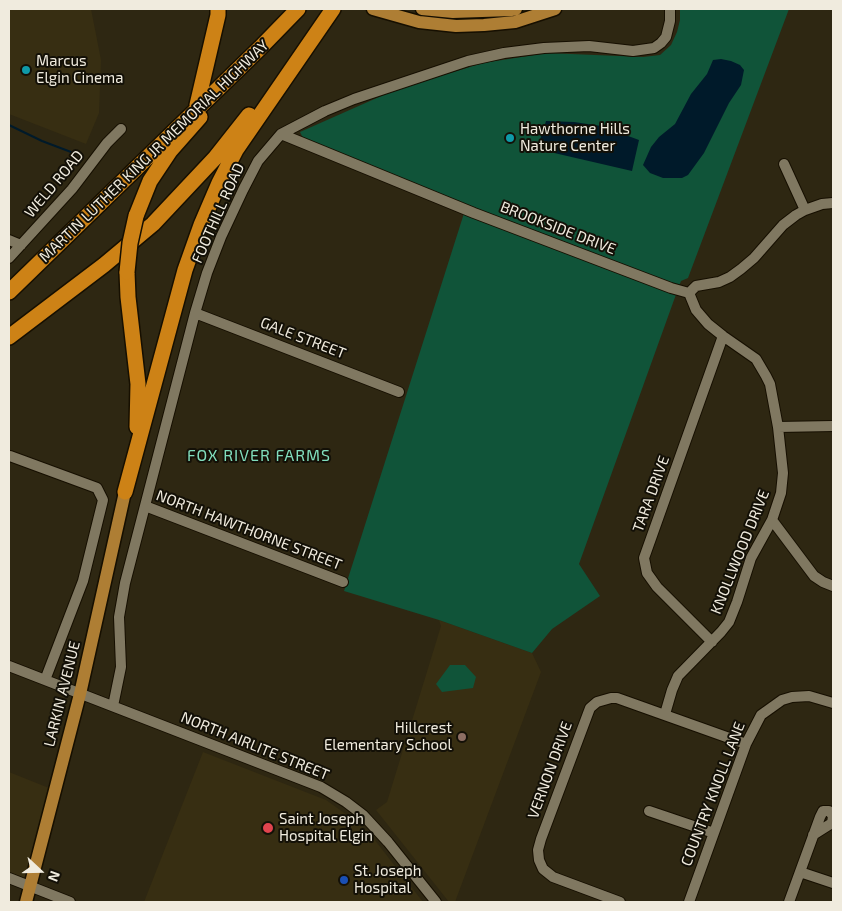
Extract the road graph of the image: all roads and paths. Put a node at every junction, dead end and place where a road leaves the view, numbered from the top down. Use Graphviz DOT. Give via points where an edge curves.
graph roads {
  1 [pos="218,9"];
  2 [pos="289,9"];
  3 [pos="298,9"];
  4 [pos="333,9"];
  5 [pos="373,9"];
  6 [pos="422,9"];
  7 [pos="516,9"];
  8 [pos="555,9"];
  9 [pos="670,9"];
  10 [pos="260,48"];
  11 [pos="197,105"];
  12 [pos="121,128"];
  13 [pos="176,128"];
  14 [pos="281,134"];
  15 [pos="784,164"];
  16 [pos="833,203"];
  17 [pos="805,210"];
  18 [pos="9,240"];
  19 [pos="21,245"];
  20 [pos="9,258"];
  21 [pos="9,292"];
  22 [pos="689,293"];
  23 [pos="195,313"];
  24 [pos="722,336"];
  25 [pos="9,337"];
  26 [pos="400,392"];
  27 [pos="833,426"];
  28 [pos="778,427"];
  29 [pos="10,456"];
  30 [pos="125,492"];
  31 [pos="145,506"];
  32 [pos="772,520"];
  33 [pos="343,582"];
  34 [pos="833,586"];
  35 [pos="712,642"];
  36 [pos="9,666"];
  37 [pos="44,680"];
  38 [pos="80,694"];
  39 [pos="833,703"];
  40 [pos="114,706"];
  41 [pos="665,714"];
  42 [pos="746,744"];
  43 [pos="649,811"];
  44 [pos="714,833"];
  45 [pos="813,835"];
  46 [pos="800,872"];
  47 [pos="9,878"];
  48 [pos="833,883"];
  49 [pos="29,886"];
  50 [pos="26,902"];
  51 [pos="70,902"];
  52 [pos="436,902"];
  53 [pos="620,902"];
  54 [pos="689,902"];
  55 [pos="788,902"];
  1 -- 11 [label="highway"];
  2 -- 11 [label="highway"];
  3 -- 10 [label="highway, MARTIN LUTHER KING JR MEMORIAL HIGHWAY"];
  4 -- 25 [label="highway, MARTIN LUTHER KING JR MEMORIAL HIGHWAY" via="215,158 153,224"];
  4 -- 30 [label="highway" via="236,150 219,183 185,270"];
  5 -- 8 [label="main road" via="418,22 456,26 515,22"];
  6 -- 7 [label="main road" via="453,12"];
  9 -- 14 [label="street, FOOTHILL ROAD" via="666,37 654,48 633,51 580,46 481,57 339,104"];
  10 -- 13 [label="highway, MARTIN LUTHER KING JR MEMORIAL HIGHWAY"];
  10 -- 30 [label="highway, bridge" via="170,151 150,180 136,216 127,272 138,416"];
  11 -- 13 [label="highway"];
  12 -- 19 [label="street, WELD ROAD"];
  13 -- 21 [label="highway, MARTIN LUTHER KING JR MEMORIAL HIGHWAY"];
  14 -- 22 [label="street, BROOKSIDE DRIVE" via="474,212"];
  14 -- 23 [label="street, FOOTHILL ROAD" via="258,160 243,190 214,254"];
  15 -- 17 [label="street"];
  16 -- 17 [label="street"];
  17 -- 22 [label="street" via="784,225 754,258 730,277 696,286"];
  18 -- 19 [label="street"];
  19 -- 20 [label="street, WELD ROAD"];
  22 -- 24 [label="street, KNOLLWOOD DRIVE" via="696,310"];
  23 -- 26 [label="street, GALE STREET"];
  23 -- 31 [label="street, FOOTHILL ROAD"];
  24 -- 28 [label="street, KNOLLWOOD DRIVE" via="756,359 770,384"];
  24 -- 35 [label="street, TARA DRIVE" via="644,558 647,572 657,587"];
  27 -- 28 [label="street"];
  28 -- 32 [label="street, KNOLLWOOD DRIVE" via="783,473"];
  29 -- 37 [label="street" via="97,488 103,500 83,581"];
  30 -- 38 [label="main road, LARKIN AVENUE"];
  31 -- 33 [label="street, NORTH HAWTHORNE STREET"];
  31 -- 40 [label="street, FOOTHILL ROAD" via="119,617 121,668"];
  32 -- 34 [label="street" via="814,576"];
  32 -- 35 [label="street, KNOLLWOOD DRIVE" via="751,558 729,622"];
  35 -- 41 [label="street, KNOLLWOOD DRIVE" via="678,676"];
  36 -- 37 [label="street, NORTH AIRLITE STREET"];
  37 -- 38 [label="street, NORTH AIRLITE STREET"];
  38 -- 40 [label="street, NORTH AIRLITE STREET"];
  38 -- 49 [label="main road, LARKIN AVENUE"];
  39 -- 42 [label="street, COUNTRY KNOLL LANE" via="809,696 782,700 761,715"];
  40 -- 52 [label="street, NORTH AIRLITE STREET" via="321,787 362,815"];
  41 -- 42 [label="street"];
  41 -- 53 [label="street, VERNON DRIVE" via="617,698 593,704 538,850 543,869 553,877"];
  42 -- 44 [label="street, COUNTRY KNOLL LANE"];
  43 -- 44 [label="street"];
  44 -- 54 [label="street, COUNTRY KNOLL LANE"];
  45 -- 46 [label="street"];
  46 -- 48 [label="street"];
  46 -- 55 [label="street"];
  47 -- 49 [label="street"];
  49 -- 50 [label="main road, LARKIN AVENUE"];
  49 -- 51 [label="street"];
}
